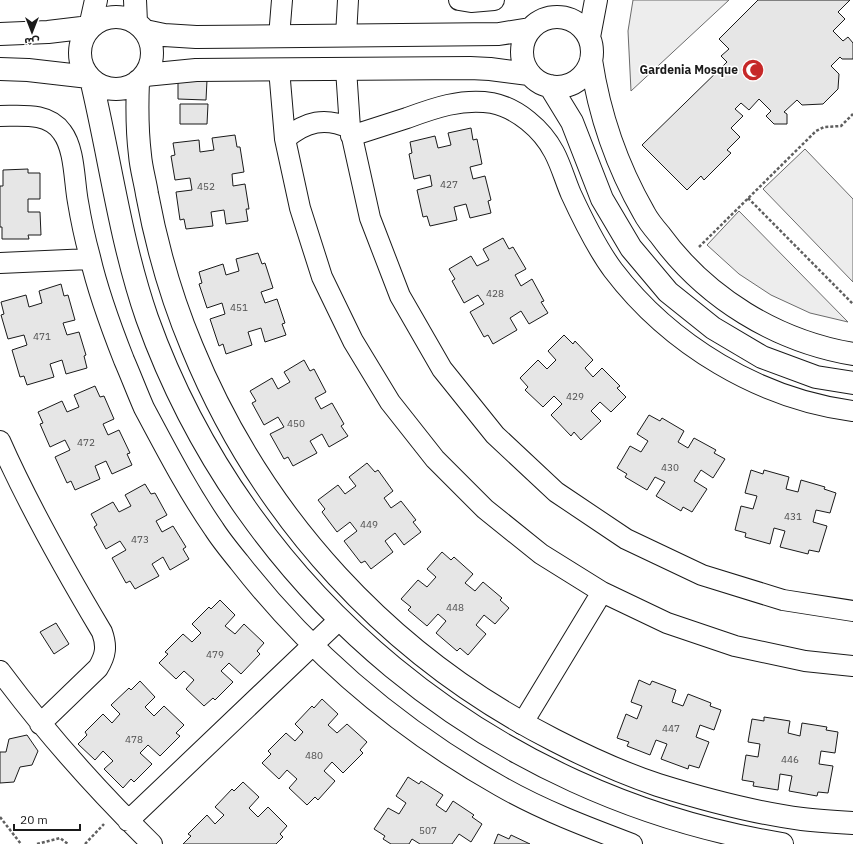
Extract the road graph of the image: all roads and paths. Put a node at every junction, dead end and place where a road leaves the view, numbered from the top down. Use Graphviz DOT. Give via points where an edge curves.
graph roads {
  1 [pos="96,0"];
  2 [pos="136,0"];
  3 [pos="282,0"];
  4 [pos="348,0"];
  5 [pos="459,0"];
  6 [pos="494,0"];
  7 [pos="558,0"];
  8 [pos="596,0"];
  9 [pos="538,23"];
  10 [pos="90,27"];
  11 [pos="141,27"];
  12 [pos="0,34"];
  13 [pos="279,36"];
  14 [pos="346,36"];
  15 [pos="589,37"];
  16 [pos="591,60"];
  17 [pos="0,69"];
  18 [pos="279,69"];
  19 [pos="346,69"];
  20 [pos="529,74"];
  21 [pos="90,78"];
  22 [pos="141,78"];
  23 [pos="550,86"];
  24 [pos="853,114"];
  25 [pos="0,116"];
  26 [pos="849,117"];
  27 [pos="853,121"];
  28 [pos="351,132"];
  29 [pos="285,138"];
  30 [pos="748,198"];
  31 [pos="90,259"];
  32 [pos="0,263"];
  33 [pos="683,263"];
  34 [pos="853,304"];
  35 [pos="853,354"];
  36 [pos="853,383"];
  37 [pos="853,411"];
  38 [pos="2,452"];
  39 [pos="602,592"];
  40 [pos="853,610"];
  41 [pos="339,620"];
  42 [pos="312,646"];
  43 [pos="853,666"];
  44 [pos="0,670"];
  45 [pos="40,724"];
  46 [pos="522,724"];
  47 [pos="123,815"];
  48 [pos="0,817"];
  49 [pos="853,823"];
  50 [pos="730,840"];
  51 [pos="21,844"];
  52 [pos="37,844"];
  53 [pos="68,844"];
  54 [pos="85,844"];
  55 [pos="152,844"];
  56 [pos="632,844"];
  57 [pos="782,844"];
  1 -- 10 [label="street"];
  2 -- 11 [label="street"];
  3 -- 13 [label="street"];
  4 -- 14 [label="street"];
  5 -- 6 [label="street"];
  7 -- 9 [label="street"];
  8 -- 15 [label="street"];
  9 -- 14 [label="street" via="499,34"];
  9 -- 15 [label="street" via="556,17 566,18 583,29"];
  9 -- 20 [label="street" via="525,37 522,46 524,66"];
  10 -- 11 [label="street" via="107,17 117,16 127,18"];
  10 -- 12 [label="street"];
  10 -- 21 [label="street" via="84,35 80,52 80,61"];
  11 -- 13 [label="street" via="164,35"];
  11 -- 22 [label="street" via="150,39 152,58 150,67"];
  13 -- 14 [label="street"];
  15 -- 16 [label="street"];
  16 -- 23 [label="street" via="587,70 571,84 561,87"];
  16 -- 33 [label="street" via="599,105 623,173 644,214"];
  17 -- 21 [label="street"];
  18 -- 19 [label="street"];
  18 -- 22 [label="street" via="196,70"];
  18 -- 29 [label="street"];
  19 -- 20 [label="street" via="483,68"];
  19 -- 28 [label="street"];
  20 -- 23 [label="street" via="535,80"];
  21 -- 22 [label="street" via="98,84 114,89 131,86"];
  21 -- 41 [label="street" via="132,268 147,317 166,365 212,457 240,501 304,583"];
  22 -- 46 [label="street" via="137,108 140,157 154,234 176,309 206,382 243,452 287,517 337,578 394,632 455,681"];
  23 -- 36 [label="street" via="572,122 602,199 631,248 668,292 712,328 762,357 816,377"];
  24 -- 26 [label="path"];
  25 -- 31 [label="street" via="40,117 52,122 61,130 71,152"];
  26 -- 27 [label="path"];
  26 -- 30 [label="path" via="841,126 824,127 816,131"];
  28 -- 29 [label="street" via="339,124 316,122 304,125"];
  28 -- 37 [label="street" via="466,101 493,104 517,113 539,130 554,152 589,233 613,270 642,304 675,334 711,360 751,381 792,397 835,409"];
  28 -- 40 [label="street" via="370,218 400,296 442,369 494,435 556,492 626,539 702,575 783,600"];
  29 -- 39 [label="street" via="300,208 322,277 353,341 390,402 435,459 485,509 541,554"];
  30 -- 33 [label="path"];
  30 -- 34 [label="path"];
  31 -- 32 [label="street"];
  31 -- 42 [label="street" via="110,325 139,396 174,465 214,530 261,591"];
  33 -- 35 [label="street" via="705,284 749,316 783,334 827,349"];
  38 -- 45 [label="street" via="105,641 104,660 98,668"];
  39 -- 43 [label="street" via="667,623 735,646 805,661"];
  39 -- 46 [label="street"];
  41 -- 42 [label="street"];
  41 -- 50 [label="street" via="380,658 424,693 470,725 518,753 568,779 619,800"];
  42 -- 47 [label="street"];
  42 -- 56 [label="street" via="372,700 434,746 501,787 571,821"];
  44 -- 45 [label="street"];
  45 -- 47 [label="street"];
  46 -- 49 [label="street" via="587,757 656,784 727,805 800,819"];
  47 -- 54 [label="path"];
  47 -- 55 [label="street"];
  48 -- 51 [label="path"];
  50 -- 57 [label="street"];
  52 -- 53 [label="path" via="60,838"];
}
